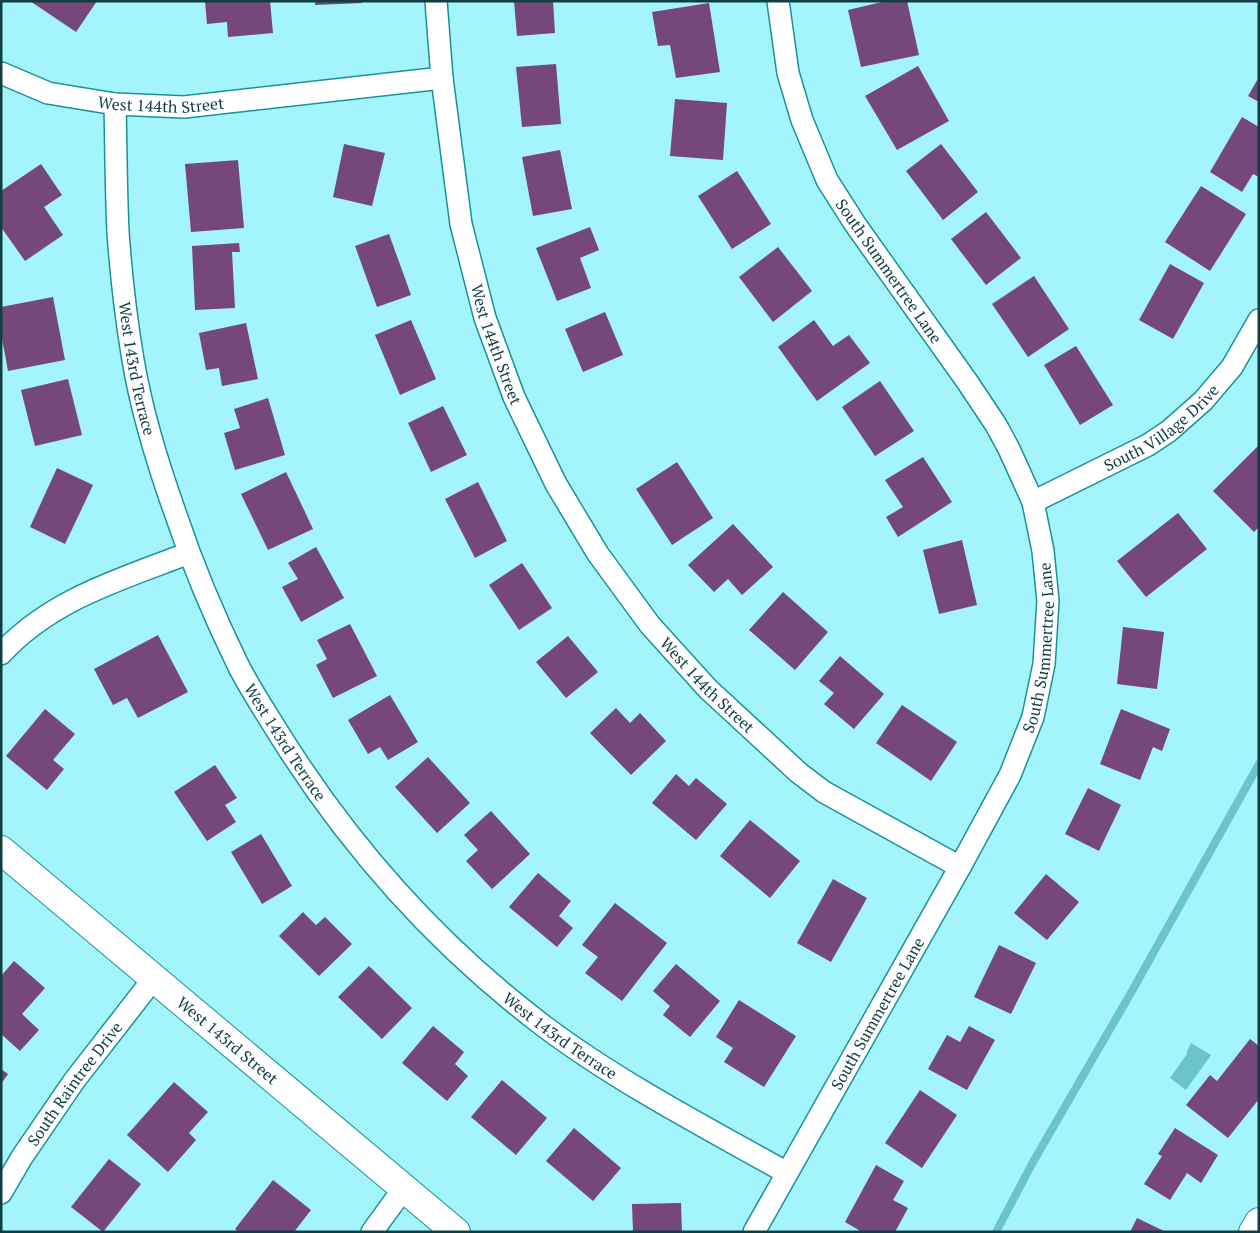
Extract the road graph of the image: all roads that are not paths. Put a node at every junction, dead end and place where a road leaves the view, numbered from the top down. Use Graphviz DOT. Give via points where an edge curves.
graph roads {
  1 [pos="436,1"];
  2 [pos="778,1"];
  3 [pos="1,74"];
  4 [pos="442,78"];
  5 [pos="115,104"];
  6 [pos="1259,320"];
  7 [pos="1033,502"];
  8 [pos="188,552"];
  9 [pos="1,654"];
  10 [pos="1,850"];
  11 [pos="960,868"];
  12 [pos="154,978"];
  13 [pos="787,1173"];
  14 [pos="404,1188"];
  15 [pos="1,1192"];
  16 [pos="1259,1222"];
  17 [pos="372,1232"];
  18 [pos="456,1232"];
  19 [pos="754,1232"];
  20 [pos="1253,1232"];
  1 -- 4 [label="street"];
  2 -- 7 [label="street, South Summertree Lane" via="788,73 802,120 828,180 855,224 996,425"];
  3 -- 5 [label="street, West 144th Street" via="48,93"];
  4 -- 5 [label="street, West 144th Street" via="184,107"];
  4 -- 11 [label="street, West 144th Street" via="461,224 485,318 514,397 556,484 598,554 650,624 708,688 799,773 824,792"];
  5 -- 8 [label="street, West 143rd Terrace" via="120,264 134,362 156,458"];
  6 -- 7 [label="street, South Village Drive" via="1232,367 1203,401 1169,431 1148,446"];
  7 -- 11 [label="street, South Summertree Lane" via="1043,551 1048,601 1044,664 1033,717 1010,775"];
  8 -- 9 [label="street" via="65,603 44,616"];
  8 -- 13 [label="street, West 143rd Terrace" via="238,665 272,724 355,843 409,905 469,964 545,1027 630,1084"];
  10 -- 12 [label="street, West 143rd Street"];
  11 -- 13 [label="street, South Summertree Lane"];
  12 -- 14 [label="street, West 143rd Street"];
  12 -- 15 [label="street, South Raintree Drive" via="74,1081"];
  13 -- 19 [label="street, South Summertree Lane"];
  14 -- 17 [label="street"];
  14 -- 18 [label="street, West 143rd Street"];
  16 -- 20 [label="street"];
}
